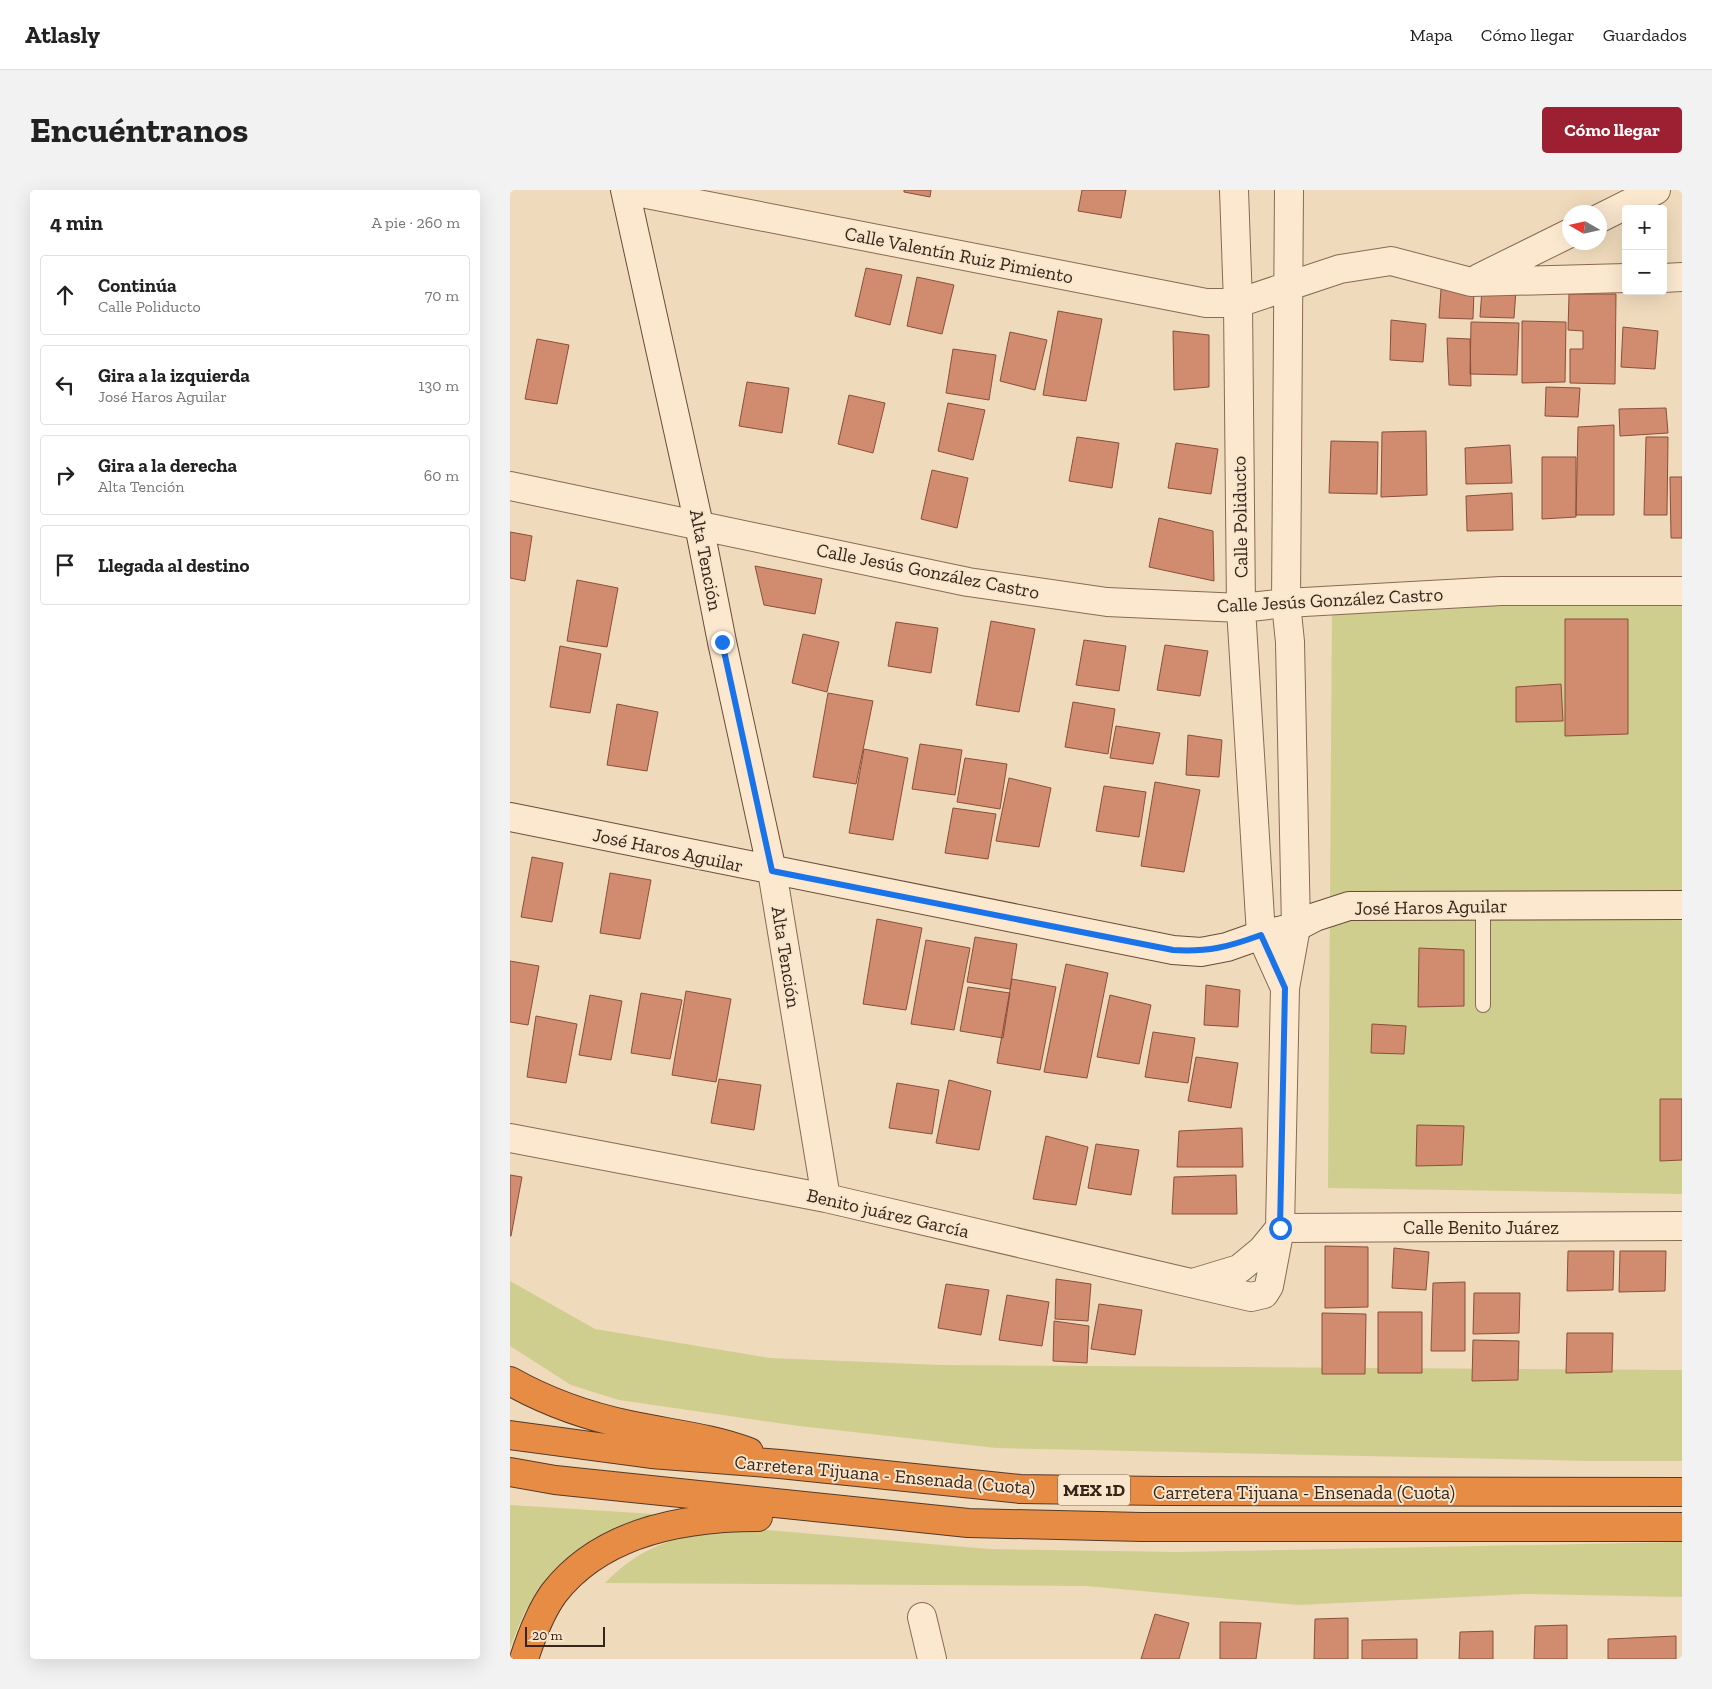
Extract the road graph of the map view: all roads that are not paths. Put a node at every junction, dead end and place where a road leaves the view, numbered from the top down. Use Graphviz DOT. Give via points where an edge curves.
graph roads {
  1 [pos="626,190"];
  2 [pos="1234,190"];
  3 [pos="1289,190"];
  4 [pos="1656,190"];
  5 [pos="1607,214"];
  6 [pos="1562,237"];
  7 [pos="1682,277"];
  8 [pos="1622,278"];
  9 [pos="1667,278"];
  10 [pos="1471,282"];
  11 [pos="1290,286"];
  12 [pos="1238,303"];
  13 [pos="510,486"];
  14 [pos="699,525"];
  15 [pos="1682,591"];
  16 [pos="1286,603"];
  17 [pos="1241,608"];
  18 [pos="510,817"];
  19 [pos="772,871"];
  20 [pos="1682,905"];
  21 [pos="1483,906"];
  22 [pos="1296,927"];
  23 [pos="1261,935"];
  24 [pos="1285,988"];
  25 [pos="1484,1005"];
  26 [pos="510,1138"];
  27 [pos="826,1198"];
  28 [pos="1682,1226"];
  29 [pos="1280,1228"];
  30 [pos="1193,1283"];
  31 [pos="1264,1294"];
  32 [pos="510,1381"];
  33 [pos="510,1434"];
  34 [pos="780,1464"];
  35 [pos="510,1472"];
  36 [pos="510,1476"];
  37 [pos="542,1478"];
  38 [pos="1682,1492"];
  39 [pos="901,1518"];
  40 [pos="1682,1526"];
  41 [pos="922,1617"];
  42 [pos="524,1659"];
  43 [pos="932,1659"];
  1 -- 12 [label="street, Calle Valentín Ruiz Pimiento" via="1206,303"];
  1 -- 14 [label="street, Alta Tención"];
  2 -- 12 [label="street, Calle Poliducto"];
  3 -- 11 [label="street, Calle Poliducto"];
  4 -- 5 [label="street"];
  6 -- 10 [label="street"];
  7 -- 9 [label="street"];
  8 -- 10 [label="street, Calle Valentín Ruiz Pimiento"];
  10 -- 11 [label="street, Calle Valentín Ruiz Pimiento" via="1390,261 1340,269"];
  11 -- 12 [label="street, Calle Valentín Ruiz Pimiento"];
  11 -- 16 [label="street, Calle Poliducto"];
  12 -- 17 [label="street, Calle Poliducto"];
  13 -- 14 [label="street, Calle Jesús González Castro"];
  14 -- 17 [label="street, Calle Jesús González Castro" via="968,582 1107,602"];
  14 -- 19 [label="street, Alta Tención"];
  15 -- 16 [label="street, Calle Jesús González Castro" via="1502,591"];
  16 -- 17 [label="street, Calle Jesús González Castro"];
  16 -- 22 [label="street, Calle Poliducto" via="1290,642"];
  17 -- 23 [label="street, Calle Poliducto"];
  18 -- 19 [label="street, José Haros Aguilar"];
  19 -- 23 [label="street, José Haros Aguilar" via="1173,950 1210,950"];
  19 -- 27 [label="street, Alta Tención"];
  20 -- 21 [label="street, José Haros Aguilar"];
  21 -- 22 [label="street, José Haros Aguilar" via="1349,906"];
  21 -- 25 [label="lane"];
  22 -- 23 [label="street, José Haros Aguilar"];
  22 -- 24 [label="street, Calle Poliducto"];
  23 -- 24 [label="street, Calle Poliducto"];
  24 -- 29 [label="street, Calle Poliducto"];
  26 -- 27 [label="street, Benito juárez García"];
  27 -- 30 [label="street, Benito juárez García"];
  28 -- 29 [label="street, Calle Benito Juárez"];
  29 -- 30 [label="street" via="1239,1270"];
  29 -- 31 [label="street, Calle Poliducto" via="1269,1286"];
  30 -- 31 [label="street, Benito juárez García" via="1251,1296"];
  32 -- 34 [label="highway" via="579,1411 629,1425 737,1447"];
  33 -- 34 [label="highway, Carretera Tijuana - Ensenada (Cuota) / MEX 1D" via="651,1454"];
  34 -- 38 [label="highway, Carretera Tijuana - Ensenada (Cuota) / MEX 1D" via="1020,1489"];
  35 -- 37 [label="highway, Carretera Tijuana - Ensenada (Cuota) / MEX 1D"];
  36 -- 37 [label="highway"];
  37 -- 39 [label="highway, Carretera Tijuana - Ensenada (Cuota) / MEX 1D"];
  39 -- 40 [label="highway, Carretera Tijuana - Ensenada (Cuota) / MEX 1D" via="1140,1527"];
  39 -- 42 [label="highway" via="722,1517 665,1526 627,1538 567,1578 541,1617"];
  41 -- 43 [label="street"];
}
